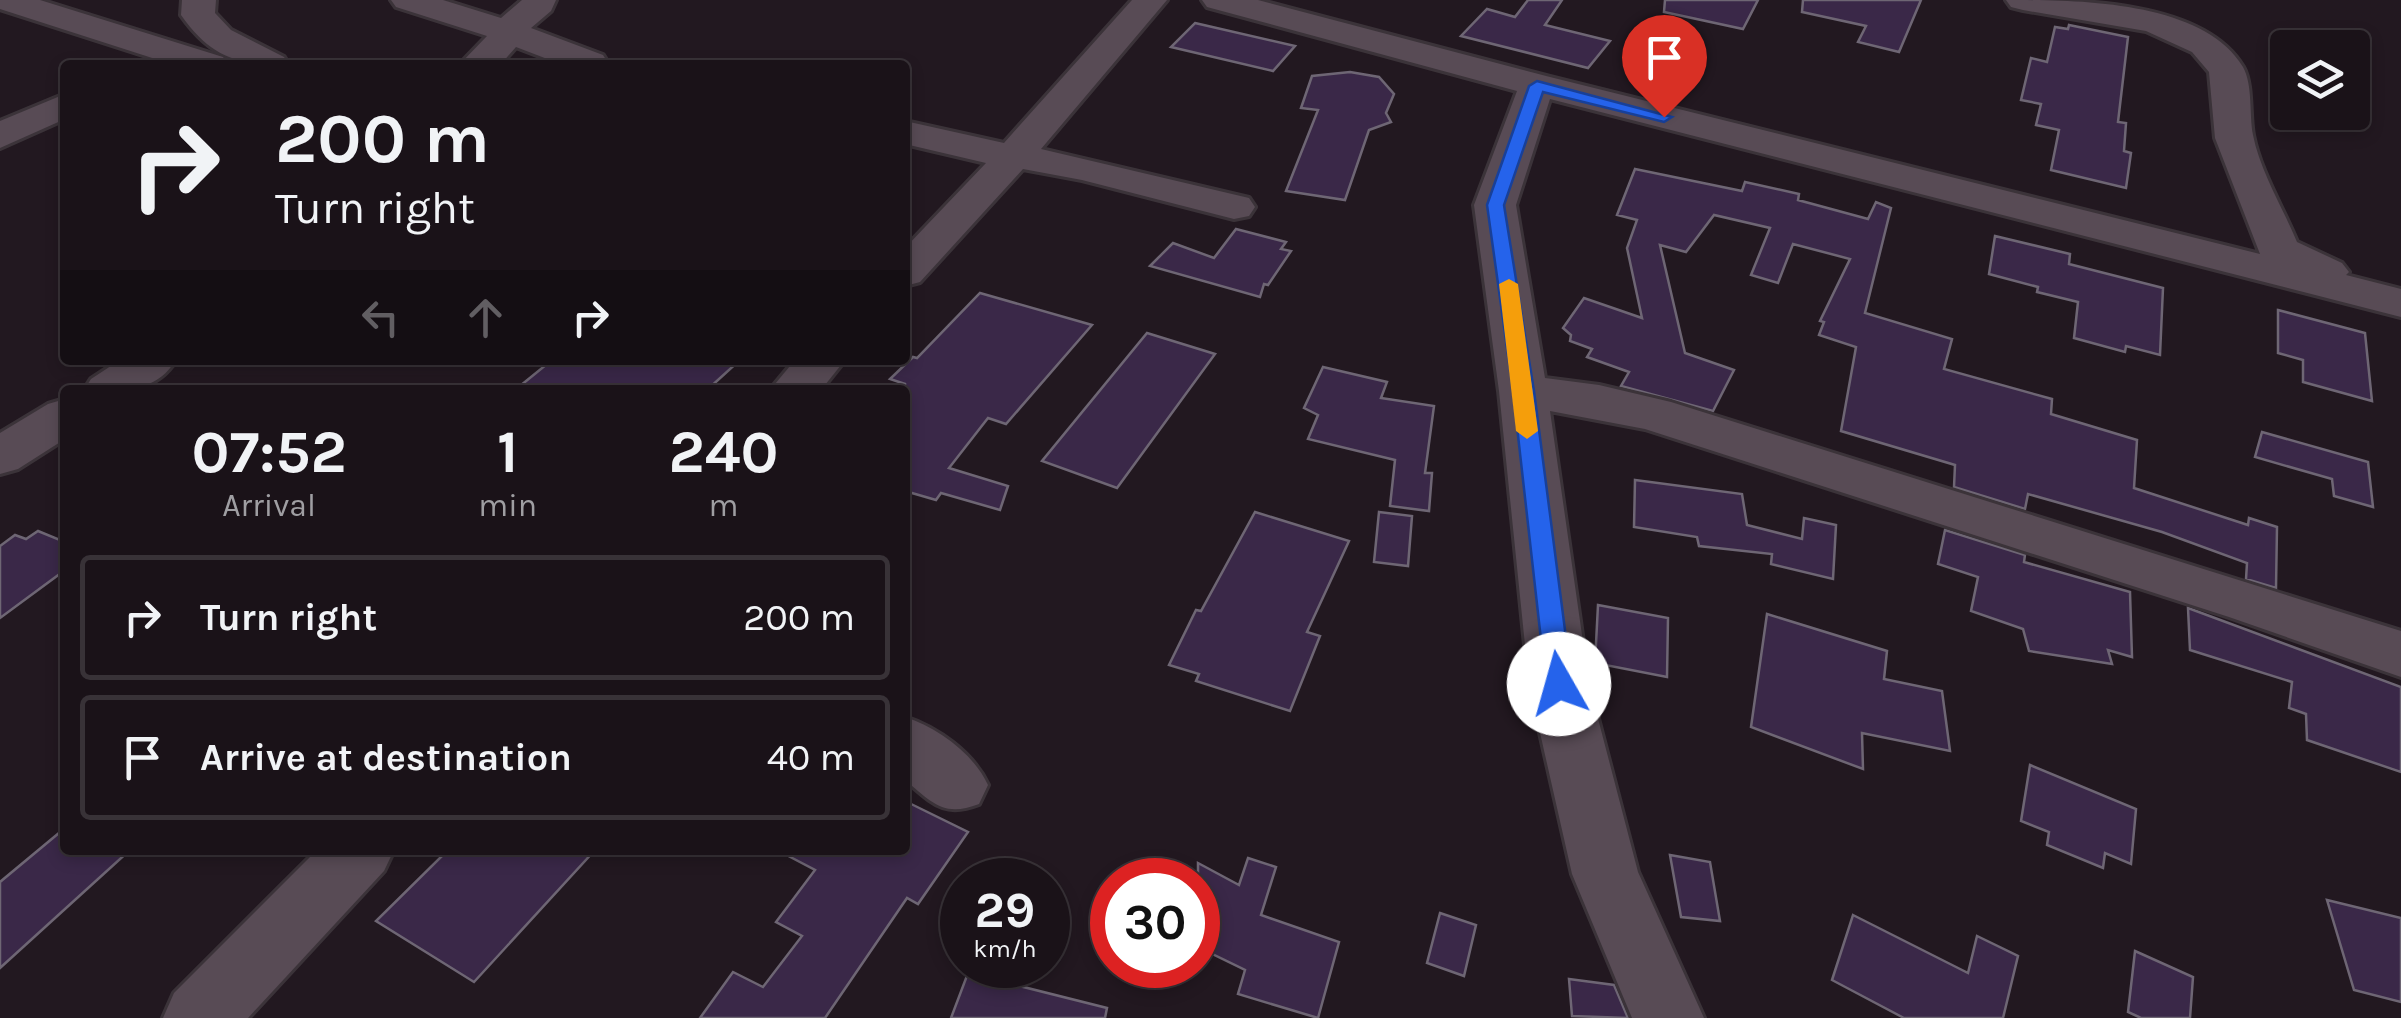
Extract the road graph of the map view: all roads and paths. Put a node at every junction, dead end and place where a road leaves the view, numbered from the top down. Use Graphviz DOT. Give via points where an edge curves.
graph roads {
  1 [pos="6,0"];
  2 [pos="199,0"];
  3 [pos="539,0"];
  4 [pos="1150,0"];
  5 [pos="1218,0"];
  6 [pos="2023,0"];
  7 [pos="2108,0"];
  8 [pos="418,2"];
  9 [pos="2156,22"];
  10 [pos="507,31"];
  11 [pos="164,60"];
  12 [pos="262,60"];
  13 [pos="467,60"];
  14 [pos="484,60"];
  15 [pos="582,60"];
  16 [pos="1537,86"];
  17 [pos="60,107"];
  18 [pos="910,133"];
  19 [pos="0,136"];
  20 [pos="1015,154"];
  21 [pos="1234,207"];
  22 [pos="910,268"];
  23 [pos="2394,305"];
  24 [pos="817,365"];
  25 [pos="799,385"];
  26 [pos="1523,391"];
  27 [pos="60,419"];
  28 [pos="0,456"];
  29 [pos="2401,654"];
  30 [pos="910,747"];
  31 [pos="957,785"];
  32 [pos="356,855"];
  33 [pos="199,1018"];
  34 [pos="1668,1018"];
  1 -- 11 [label="street"];
  2 -- 12 [label="street" via="198,15 219,36"];
  3 -- 10 [label="street"];
  4 -- 20 [label="street"];
  5 -- 16 [label="street"];
  6 -- 9 [label="street"];
  7 -- 9 [label="street"];
  8 -- 10 [label="street"];
  8 -- 13 [label="street"];
  9 -- 23 [label="street" via="2204,45 2227,70 2234,138 2279,250"];
  10 -- 14 [label="street"];
  10 -- 15 [label="street"];
  16 -- 23 [label="street"];
  16 -- 26 [label="street" via="1496,205"];
  17 -- 19 [label="street"];
  18 -- 20 [label="street"];
  20 -- 21 [label="street"];
  20 -- 22 [label="street"];
  24 -- 25 [label="street"];
  26 -- 29 [label="street" via="1654,414"];
  26 -- 34 [label="street" via="1559,684 1605,874"];
  27 -- 28 [label="street"];
  30 -- 31 [label="street"];
  32 -- 33 [label="street"];
}
